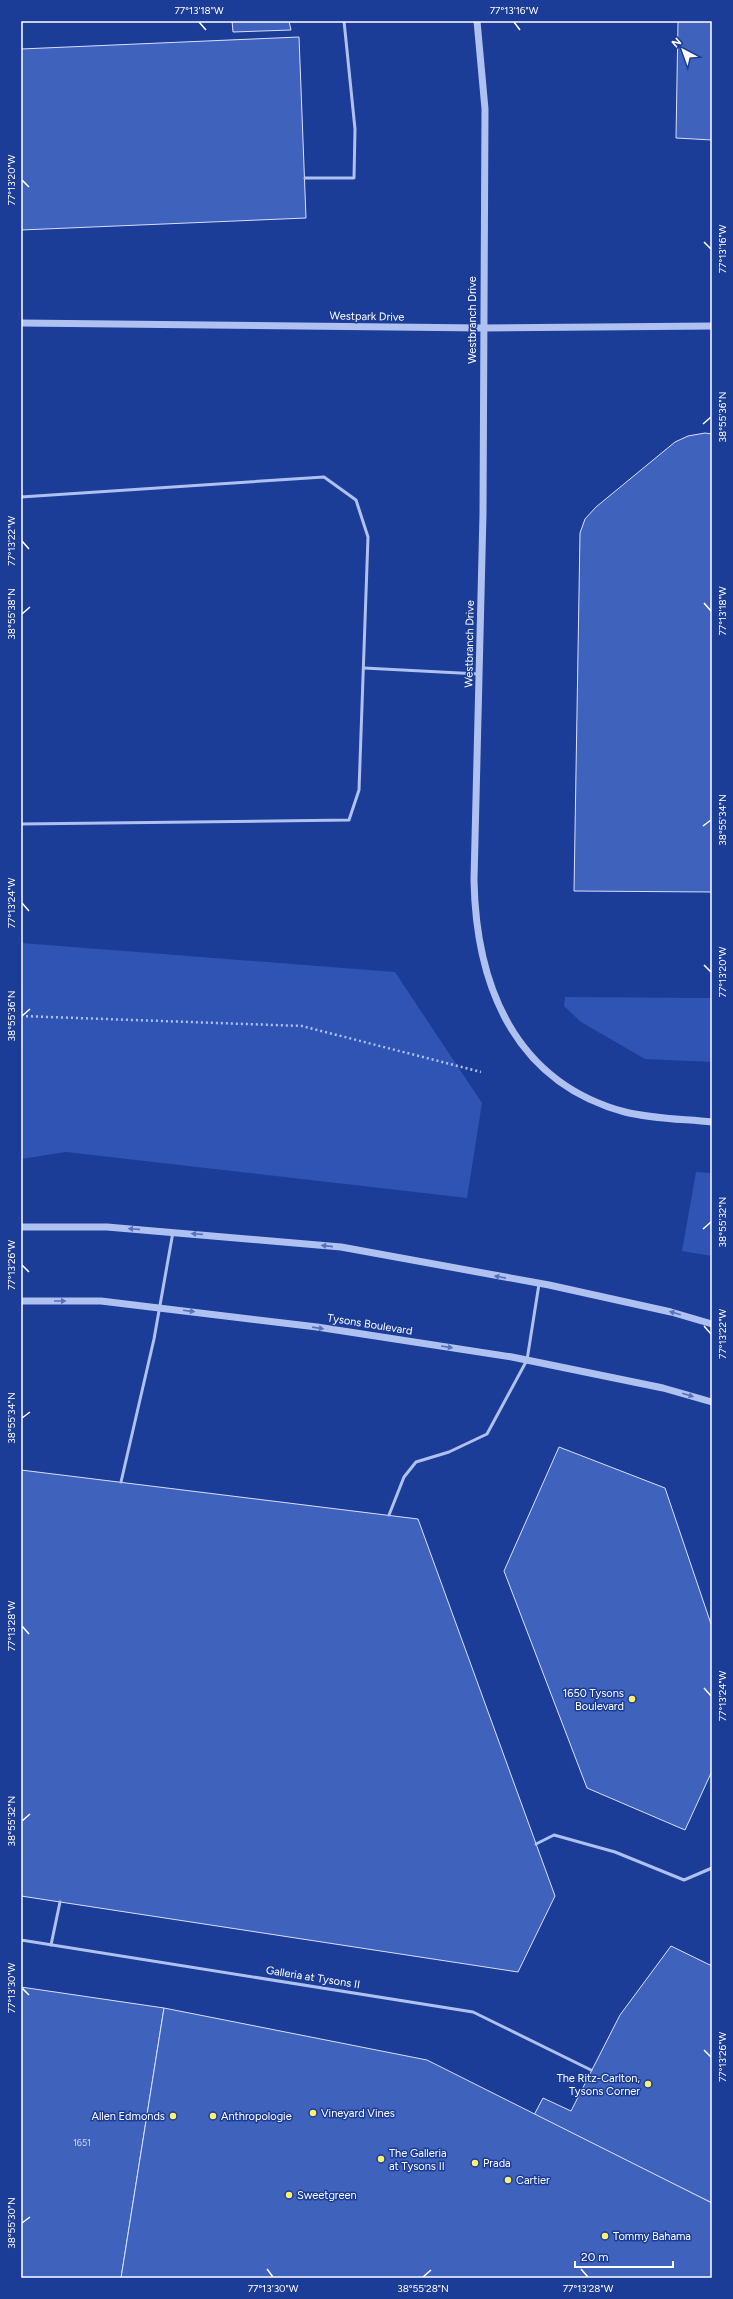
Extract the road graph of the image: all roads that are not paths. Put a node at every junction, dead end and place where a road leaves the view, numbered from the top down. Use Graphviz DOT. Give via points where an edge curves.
graph roads {
  1 [pos="344,21"];
  2 [pos="477,21"];
  3 [pos="305,178"];
  4 [pos="21,323"];
  5 [pos="712,326"];
  6 [pos="483,328"];
  7 [pos="21,498"];
  8 [pos="364,668"];
  9 [pos="479,674"];
  10 [pos="21,824"];
  11 [pos="712,1122"];
  12 [pos="21,1227"];
  13 [pos="173,1232"];
  14 [pos="539,1284"];
  15 [pos="21,1301"];
  16 [pos="160,1308"];
  17 [pos="712,1324"];
  18 [pos="527,1360"];
  19 [pos="712,1402"];
  20 [pos="122,1482"];
  21 [pos="389,1515"];
  22 [pos="536,1844"];
  23 [pos="712,1868"];
  24 [pos="60,1902"];
  25 [pos="21,1940"];
  26 [pos="51,1945"];
  27 [pos="591,2070"];
  1 -- 3 [label="lane" via="355,129 354,178"];
  2 -- 6 [label="street, Westbranch Drive" via="485,109"];
  4 -- 6 [label="street, Westpark Drive"];
  5 -- 6 [label="street, Westpark Drive"];
  6 -- 9 [label="street, Westbranch Drive" via="483,507"];
  7 -- 8 [label="lane" via="324,477 356,500 368,538"];
  8 -- 9 [label="lane"];
  8 -- 10 [label="lane" via="359,790 349,820"];
  9 -- 11 [label="street, Westbranch Drive" via="475,911 477,932 490,984 509,1025 528,1053 555,1078 590,1100 625,1112"];
  13 -- 12 [label="street, one-way" via="107,1227"];
  14 -- 13 [label="street, one-way" via="341,1247"];
  13 -- 16 [label="lane"];
  17 -- 14 [label="street, one-way" via="671,1312"];
  14 -- 18 [label="lane"];
  15 -- 16 [label="street, Tysons Boulevard, one-way" via="101,1301"];
  16 -- 18 [label="street, Tysons Boulevard, one-way" via="317,1327"];
  16 -- 20 [label="lane"];
  18 -- 19 [label="street, Tysons Boulevard, one-way" via="664,1388"];
  18 -- 21 [label="lane" via="487,1434 449,1452 416,1462 404,1476"];
  22 -- 23 [label="lane" via="554,1835 615,1852 684,1880"];
  24 -- 26 [label="lane"];
  25 -- 26 [label="lane, Galleria at Tysons II"];
  26 -- 27 [label="lane, Galleria at Tysons II" via="474,2012"];
}
